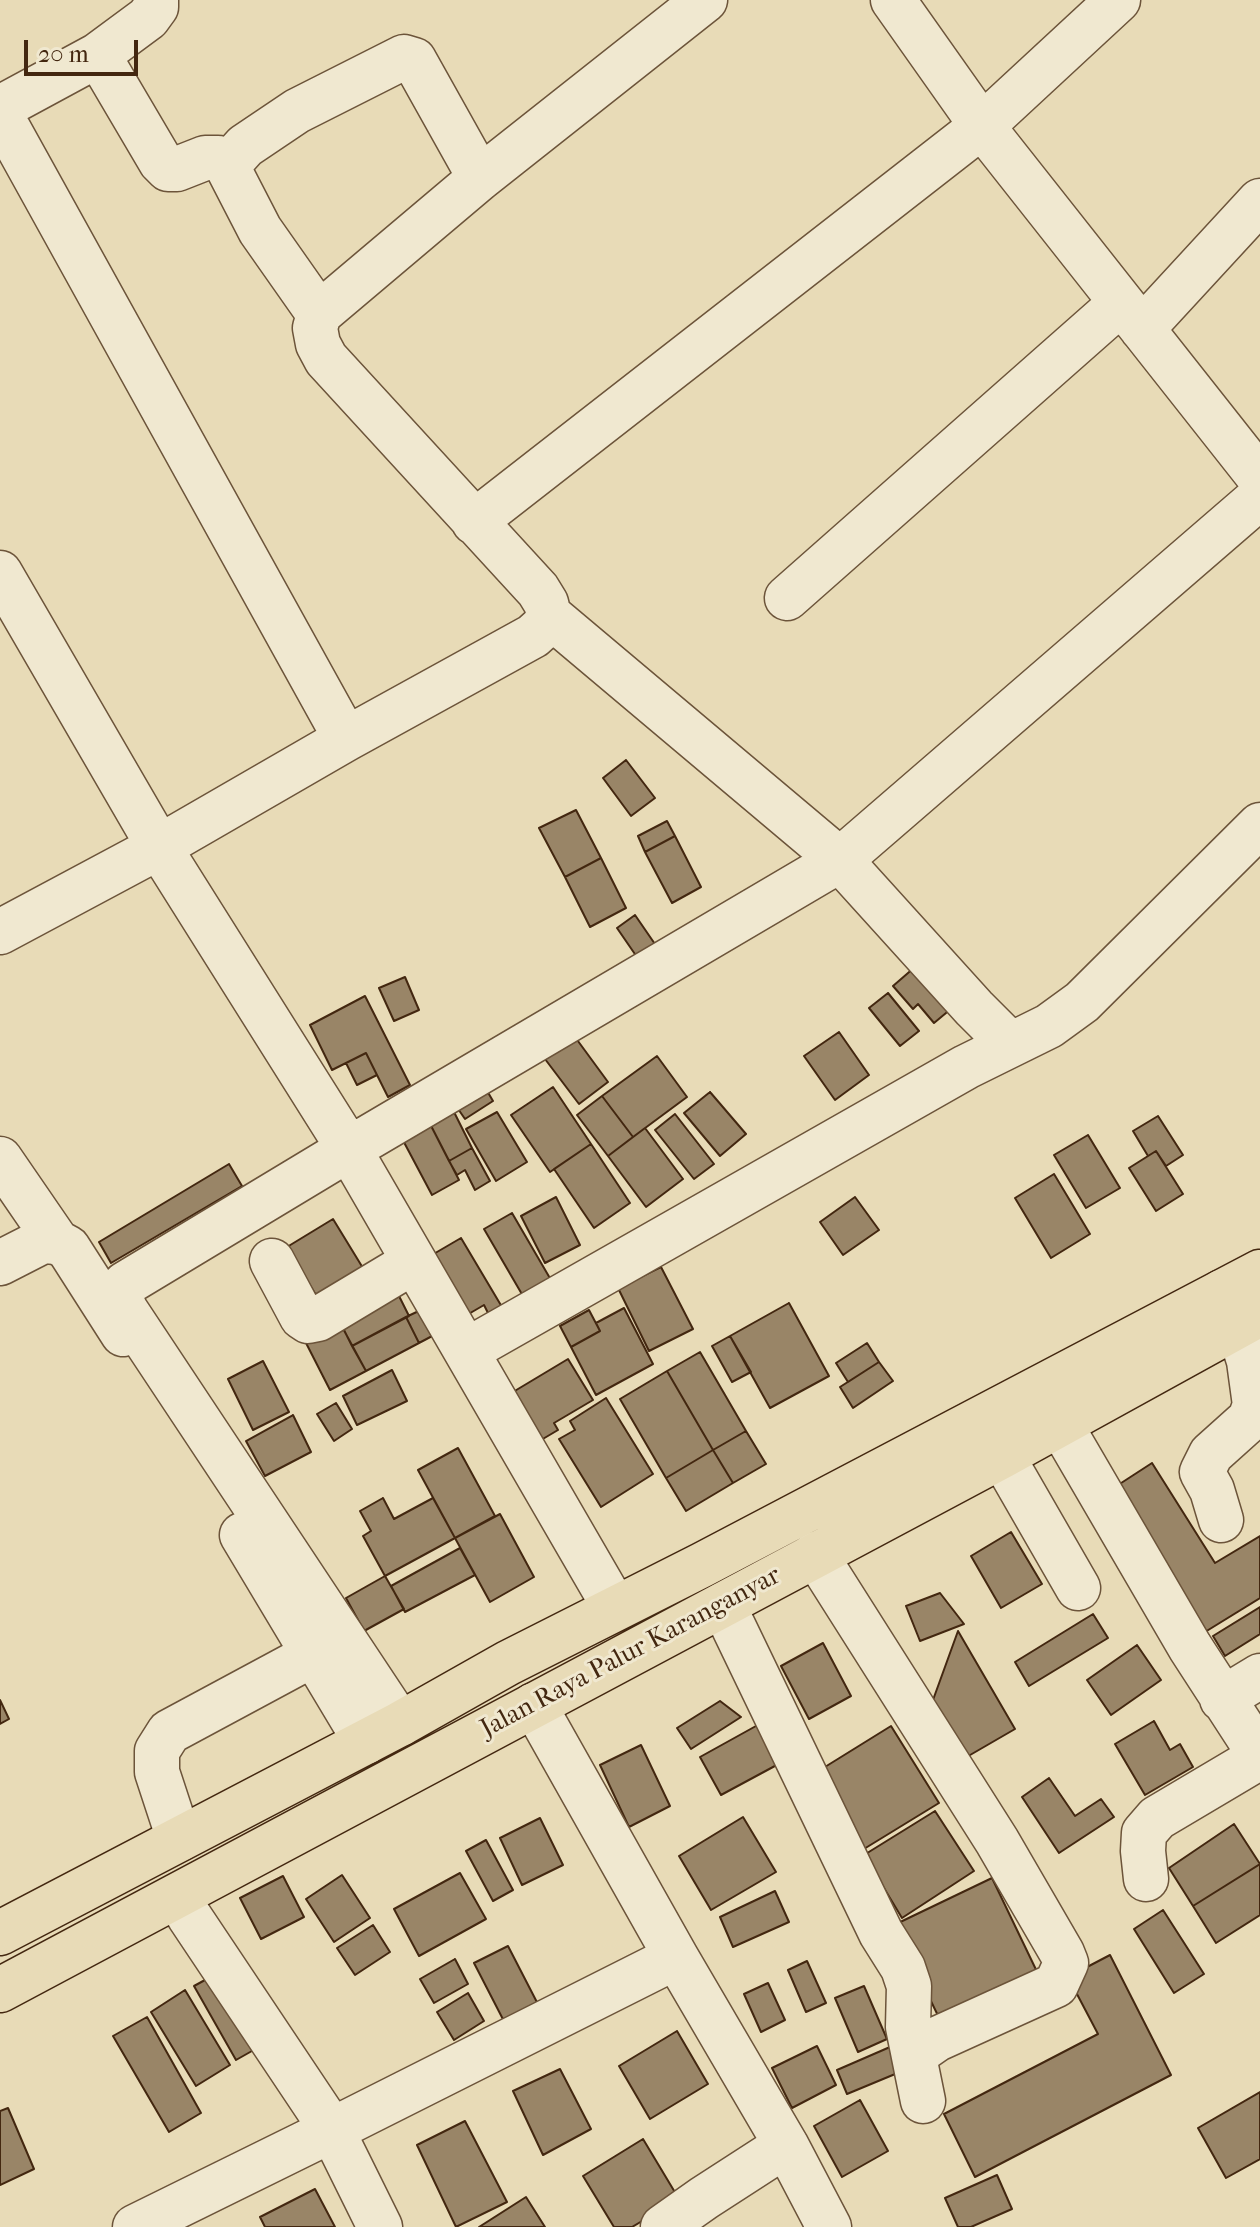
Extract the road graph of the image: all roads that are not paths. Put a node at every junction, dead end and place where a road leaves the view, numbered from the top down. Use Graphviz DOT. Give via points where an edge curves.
graph roads {
  1 [pos="705,0"];
  2 [pos="893,0"];
  3 [pos="1118,0"];
  4 [pos="161,2"];
  5 [pos="98,55"];
  6 [pos="0,108"];
  7 [pos="0,114"];
  8 [pos="982,126"];
  9 [pos="227,166"];
  10 [pos="480,178"];
  11 [pos="1260,201"];
  12 [pos="319,314"];
  13 [pos="1132,316"];
  14 [pos="1260,478"];
  15 [pos="1260,497"];
  16 [pos="474,522"];
  17 [pos="0,573"];
  18 [pos="787,598"];
  19 [pos="549,615"];
  20 [pos="346,739"];
  21 [pos="1260,825"];
  22 [pos="159,847"];
  23 [pos="840,860"];
  24 [pos="0,932"];
  25 [pos="1010,1044"];
  26 [pos="349,1149"];
  27 [pos="0,1159"];
  28 [pos="57,1242"];
  29 [pos="272,1261"];
  30 [pos="413,1262"];
  31 [pos="0,1263"];
  32 [pos="1260,1272"];
  33 [pos="1240,1311"];
  34 [pos="466,1351"];
  35 [pos="1256,1379"];
  36 [pos="1060,1424"];
  37 [pos="1002,1456"];
  38 [pos="794,1516"];
  39 [pos="1221,1520"];
  40 [pos="815,1554"];
  41 [pos="702,1565"];
  42 [pos="1078,1588"];
  43 [pos="603,1589"];
  44 [pos="723,1605"];
  45 [pos="640,1648"];
  46 [pos="314,1654"];
  47 [pos="508,1663"];
  48 [pos="1260,1676"];
  49 [pos="1222,1699"];
  50 [pos="534,1705"];
  51 [pos="383,1733"];
  52 [pos="1260,1756"];
  53 [pos="179,1839"];
  54 [pos="1146,1879"];
  55 [pos="178,1896"];
  56 [pos="0,1933"];
  57 [pos="676,1957"];
  58 [pos="4,1980"];
  59 [pos="914,2055"];
  60 [pos="923,2101"];
  61 [pos="332,2130"];
  62 [pos="786,2145"];
  63 [pos="135,2227"];
  64 [pos="380,2227"];
  65 [pos="663,2227"];
  66 [pos="829,2227"];
  1 -- 10 [label="street"];
  2 -- 8 [label="street"];
  3 -- 8 [label="street"];
  4 -- 5 [label="street"];
  5 -- 6 [label="street"];
  5 -- 9 [label="street" via="168,169 205,158 218,158"];
  7 -- 20 [label="street"];
  8 -- 13 [label="street"];
  8 -- 16 [label="street"];
  9 -- 10 [label="street" via="245,146 297,111 404,57 414,60"];
  9 -- 12 [label="street" via="260,230"];
  10 -- 12 [label="street"];
  11 -- 13 [label="street"];
  12 -- 16 [label="street" via="315,328 326,359"];
  13 -- 14 [label="street"];
  13 -- 18 [label="street"];
  15 -- 23 [label="street"];
  16 -- 19 [label="street" via="538,590"];
  17 -- 22 [label="street"];
  19 -- 20 [label="street" via="533,636"];
  19 -- 23 [label="street"];
  20 -- 22 [label="street"];
  21 -- 25 [label="street" via="1082,1002 1049,1026"];
  22 -- 24 [label="street"];
  22 -- 26 [label="street"];
  23 -- 25 [label="street"];
  23 -- 26 [label="street"];
  25 -- 34 [label="street"];
  26 -- 30 [label="street"];
  26 -- 51 [label="street" via="125,1284 120,1298"];
  27 -- 28 [label="street"];
  28 -- 31 [label="street" via="43,1241"];
  28 -- 46 [label="street" via="68,1248 137,1355"];
  29 -- 30 [label="street" via="308,1321"];
  30 -- 34 [label="street"];
  32 -- 33 [label="main road, Jalan Raya Palur Karanganyar"];
  33 -- 35 [label="street"];
  33 -- 36 [label="main road, Jalan Raya Palur Karanganyar"];
  33 -- 38 [label="main road, Jalan Raya Palur Karanganyar"];
  34 -- 43 [label="street"];
  35 -- 39 [label="street" via="1250,1419 1211,1454 1202,1472"];
  36 -- 37 [label="main road, Jalan Raya Palur Karanganyar"];
  36 -- 49 [label="street"];
  37 -- 40 [label="main road, Jalan Raya Palur Karanganyar"];
  37 -- 42 [label="street"];
  38 -- 40 [label="main road"];
  38 -- 41 [label="main road, Jalan Raya Palur Karanganyar"];
  40 -- 44 [label="main road, Jalan Raya Palur Karanganyar"];
  40 -- 59 [label="street" via="997,1841 1066,1963 1056,1985 937,2039"];
  41 -- 43 [label="main road, Jalan Raya Palur Karanganyar"];
  41 -- 44 [label="main road"];
  43 -- 45 [label="main road"];
  43 -- 47 [label="main road, Jalan Raya Palur Karanganyar"];
  44 -- 45 [label="main road, Jalan Raya Palur Karanganyar"];
  44 -- 59 [label="street" via="881,1933 903,1968"];
  45 -- 50 [label="main road, Jalan Raya Palur Karanganyar"];
  46 -- 51 [label="street"];
  46 -- 53 [label="street" via="169,1732 157,1751 157,1772"];
  47 -- 50 [label="main road"];
  47 -- 51 [label="main road, Jalan Raya Palur Karanganyar"];
  48 -- 49 [label="street"];
  49 -- 52 [label="street"];
  50 -- 55 [label="main road, Jalan Raya Palur Karanganyar"];
  50 -- 57 [label="street"];
  51 -- 53 [label="main road, Jalan Raya Palur Karanganyar"];
  52 -- 54 [label="street" via="1157,1818 1144,1833"];
  53 -- 56 [label="main road, Jalan Raya Palur Karanganyar"];
  55 -- 58 [label="main road, Jalan Raya Palur Karanganyar"];
  55 -- 61 [label="street"];
  57 -- 61 [label="street"];
  57 -- 62 [label="street"];
  59 -- 60 [label="street"];
  61 -- 63 [label="street"];
  61 -- 64 [label="street"];
  62 -- 65 [label="street"];
  62 -- 66 [label="street"];
}
